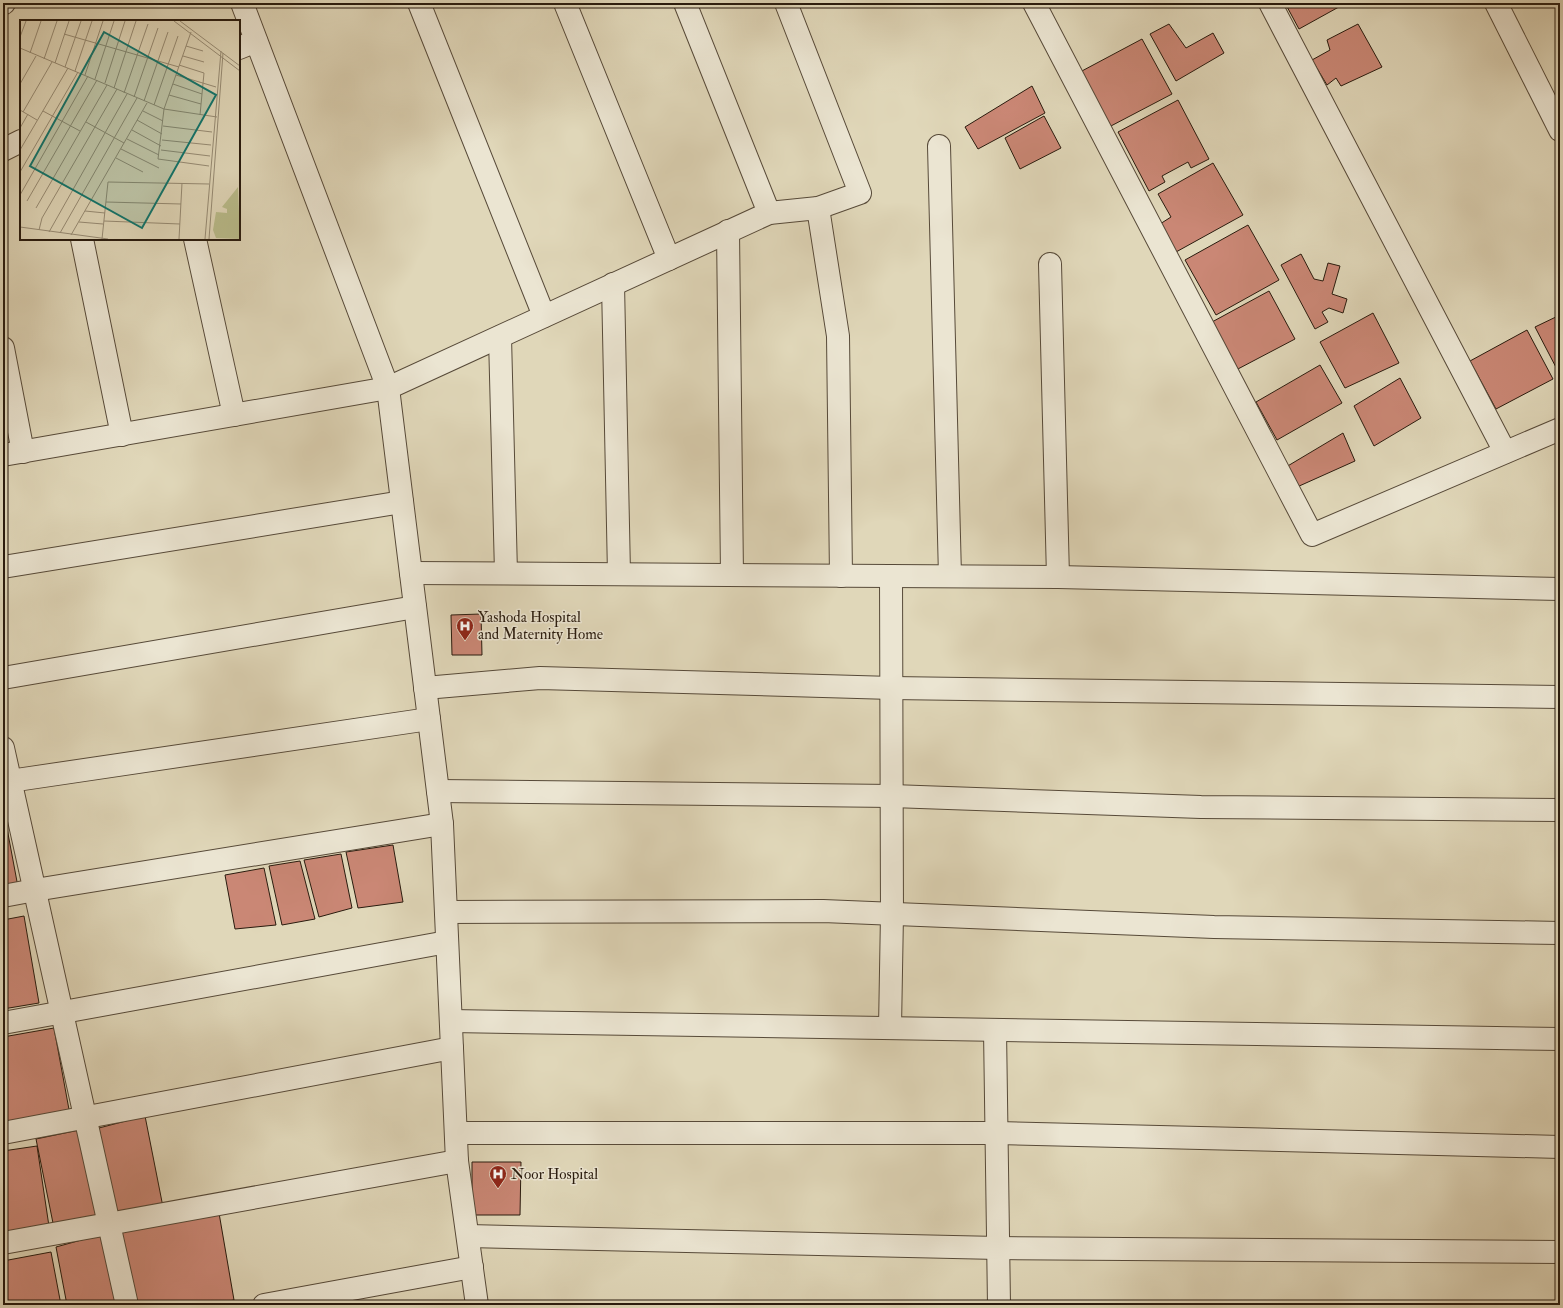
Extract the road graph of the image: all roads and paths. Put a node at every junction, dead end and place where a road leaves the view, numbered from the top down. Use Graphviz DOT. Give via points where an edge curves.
graph roads {
  1 [pos="242,3"];
  2 [pos="419,3"];
  3 [pos="565,3"];
  4 [pos="685,3"];
  5 [pos="786,3"];
  6 [pos="1034,3"];
  7 [pos="1270,3"];
  8 [pos="1496,3"];
  9 [pos="248,45"];
  10 [pos="1560,130"];
  11 [pos="20,142"];
  12 [pos="939,146"];
  13 [pos="3,150"];
  14 [pos="818,208"];
  15 [pos="770,213"];
  16 [pos="728,231"];
  17 [pos="82,240"];
  18 [pos="195,240"];
  19 [pos="670,258"];
  20 [pos="1050,264"];
  21 [pos="613,284"];
  22 [pos="544,316"];
  23 [pos="500,337"];
  24 [pos="3,348"];
  25 [pos="388,388"];
  26 [pos="234,415"];
  27 [pos="1560,429"];
  28 [pos="122,435"];
  29 [pos="1505,452"];
  30 [pos="13,453"];
  31 [pos="402,502"];
  32 [pos="3,567"];
  33 [pos="411,573"];
  34 [pos="506,573"];
  35 [pos="619,574"];
  36 [pos="732,575"];
  37 [pos="841,576"];
  38 [pos="891,576"];
  39 [pos="950,576"];
  40 [pos="1058,577"];
  41 [pos="1560,589"];
  42 [pos="415,607"];
  43 [pos="3,678"];
  44 [pos="425,688"];
  45 [pos="892,688"];
  46 [pos="1560,696"];
  47 [pos="429,719"];
  48 [pos="3,748"];
  49 [pos="7,782"];
  50 [pos="438,791"];
  51 [pos="892,796"];
  52 [pos="1560,810"];
  53 [pos="442,824"];
  54 [pos="35,890"];
  55 [pos="3,896"];
  56 [pos="446,912"];
  57 [pos="892,914"];
  58 [pos="1560,933"];
  59 [pos="447,942"];
  60 [pos="62,1012"];
  61 [pos="451,1021"];
  62 [pos="3,1023"];
  63 [pos="890,1028"];
  64 [pos="995,1030"];
  65 [pos="1560,1039"];
  66 [pos="452,1048"];
  67 [pos="86,1118"];
  68 [pos="3,1133"];
  69 [pos="456,1133"];
  70 [pos="997,1133"];
  71 [pos="1560,1147"];
  72 [pos="458,1161"];
  73 [pos="109,1224"];
  74 [pos="468,1236"];
  75 [pos="3,1243"];
  76 [pos="998,1248"];
  77 [pos="1560,1252"];
  78 [pos="472,1267"];
  79 [pos="127,1305"];
  80 [pos="264,1305"];
  81 [pos="477,1305"];
  82 [pos="999,1305"];
  1 -- 9 [label="street"];
  2 -- 22 [label="street"];
  3 -- 19 [label="street"];
  4 -- 15 [label="street"];
  5 -- 14 [label="street" via="860,193"];
  6 -- 29 [label="street" via="1312,535"];
  7 -- 29 [label="street"];
  8 -- 10 [label="street"];
  9 -- 25 [label="street"];
  11 -- 13 [label="street"];
  12 -- 39 [label="street"];
  14 -- 15 [label="street"];
  14 -- 37 [label="street" via="838,336"];
  15 -- 16 [label="street"];
  16 -- 19 [label="street"];
  16 -- 36 [label="street"];
  17 -- 28 [label="street"];
  18 -- 26 [label="street"];
  19 -- 21 [label="street"];
  20 -- 40 [label="street"];
  21 -- 22 [label="street"];
  21 -- 35 [label="street"];
  22 -- 23 [label="street"];
  23 -- 25 [label="street"];
  23 -- 34 [label="street"];
  24 -- 30 [label="street"];
  25 -- 26 [label="street"];
  25 -- 31 [label="street"];
  26 -- 28 [label="street"];
  27 -- 29 [label="street"];
  28 -- 30 [label="street"];
  31 -- 32 [label="street"];
  31 -- 33 [label="street"];
  33 -- 34 [label="street"];
  33 -- 42 [label="street"];
  34 -- 35 [label="street"];
  35 -- 36 [label="street"];
  36 -- 37 [label="street"];
  37 -- 38 [label="street"];
  38 -- 39 [label="street"];
  38 -- 45 [label="street"];
  39 -- 40 [label="street"];
  40 -- 41 [label="street"];
  42 -- 43 [label="street"];
  42 -- 44 [label="street"];
  44 -- 45 [label="street" via="540,678"];
  44 -- 47 [label="street"];
  45 -- 46 [label="street"];
  45 -- 51 [label="street"];
  47 -- 49 [label="street"];
  47 -- 50 [label="street"];
  48 -- 49 [label="street"];
  49 -- 54 [label="street"];
  50 -- 51 [label="street"];
  50 -- 53 [label="street"];
  51 -- 52 [label="street" via="1201,807"];
  51 -- 57 [label="street"];
  53 -- 54 [label="street"];
  53 -- 56 [label="street"];
  54 -- 55 [label="street"];
  54 -- 60 [label="street"];
  56 -- 57 [label="street" via="823,911"];
  56 -- 59 [label="street"];
  57 -- 58 [label="street" via="1214,927"];
  57 -- 63 [label="street"];
  59 -- 60 [label="street"];
  59 -- 61 [label="street"];
  60 -- 62 [label="street"];
  60 -- 67 [label="street"];
  61 -- 63 [label="street"];
  61 -- 66 [label="street"];
  63 -- 64 [label="street"];
  64 -- 65 [label="street"];
  64 -- 70 [label="street"];
  66 -- 67 [label="street"];
  66 -- 69 [label="street"];
  67 -- 68 [label="street"];
  67 -- 73 [label="street"];
  69 -- 70 [label="street"];
  69 -- 72 [label="street"];
  70 -- 71 [label="street"];
  70 -- 76 [label="street"];
  72 -- 73 [label="street"];
  72 -- 74 [label="street"];
  73 -- 75 [label="street"];
  73 -- 79 [label="street"];
  74 -- 76 [label="street"];
  74 -- 78 [label="street"];
  76 -- 77 [label="street"];
  76 -- 82 [label="street"];
  78 -- 80 [label="street"];
  78 -- 81 [label="street"];
}
